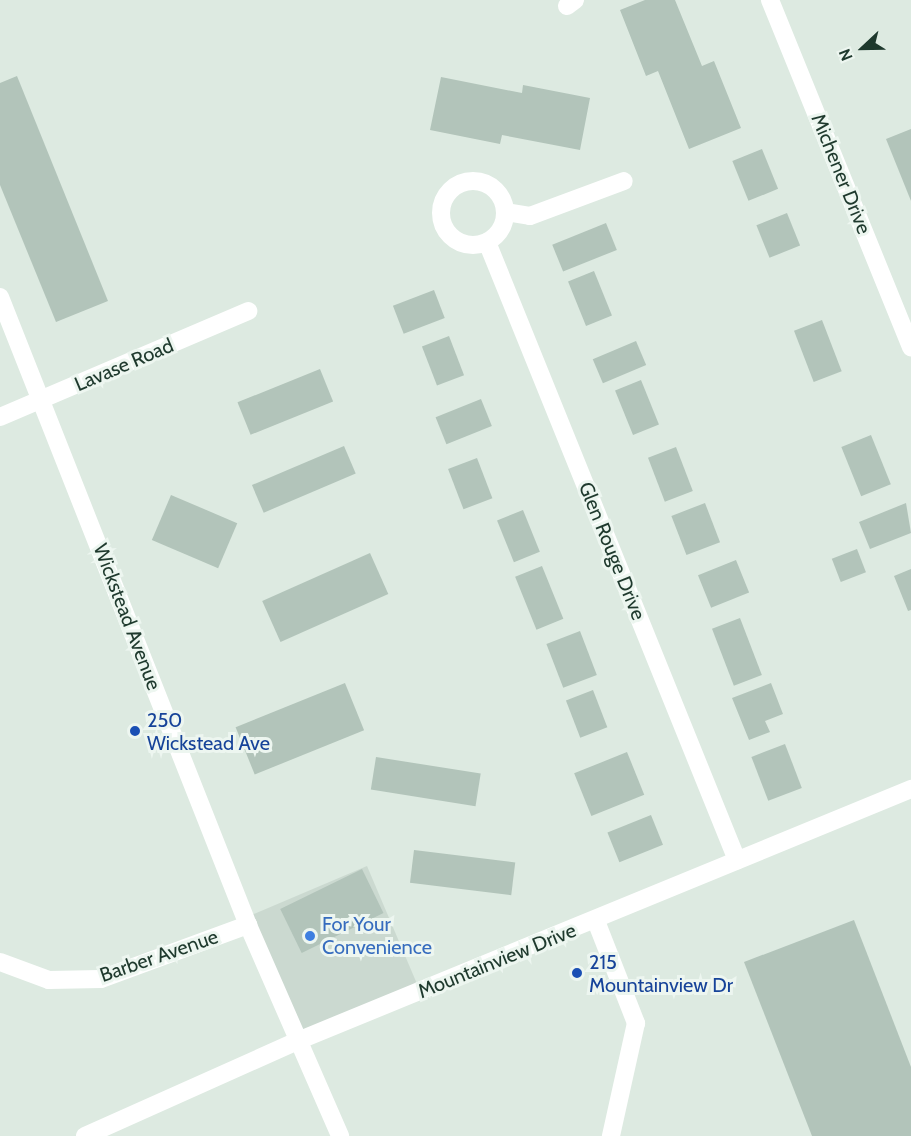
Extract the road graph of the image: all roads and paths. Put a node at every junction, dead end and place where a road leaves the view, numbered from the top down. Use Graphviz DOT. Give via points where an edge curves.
graph roads {
  1 [pos="770,0"];
  2 [pos="624,181"];
  3 [pos="505,212"];
  4 [pos="487,242"];
  5 [pos="0,297"];
  6 [pos="248,311"];
  7 [pos="911,347"];
  8 [pos="42,400"];
  9 [pos="0,417"];
  10 [pos="911,789"];
  11 [pos="737,860"];
  12 [pos="596,921"];
  13 [pos="248,925"];
  14 [pos="0,962"];
  15 [pos="300,1040"];
  16 [pos="85,1136"];
  17 [pos="340,1136"];
  18 [pos="611,1136"];
  1 -- 7 [label="street, Michener Drive"];
  2 -- 3 [label="street" via="530,216"];
  3 -- 4 [label="street" via="503,225"];
  3 -- 4 [label="street" via="499,194 483,182 456,185 448,194 442,218 446,229 464,243"];
  4 -- 11 [label="street, Glen Rouge Drive"];
  5 -- 8 [label="street, Wickstead Avenue"];
  6 -- 8 [label="street, Lavase Road"];
  8 -- 9 [label="street, Lavase Road"];
  8 -- 13 [label="street, Wickstead Avenue"];
  10 -- 11 [label="street, Mountainview Drive"];
  11 -- 12 [label="street, Mountainview Drive"];
  12 -- 15 [label="street, Mountainview Drive"];
  12 -- 18 [label="street" via="636,1023"];
  13 -- 14 [label="street, Barber Avenue" via="101,979 49,980"];
  13 -- 15 [label="street, Wickstead Avenue"];
  15 -- 16 [label="street, Mountainview Drive"];
  15 -- 17 [label="street, Wickstead Avenue"];
}
